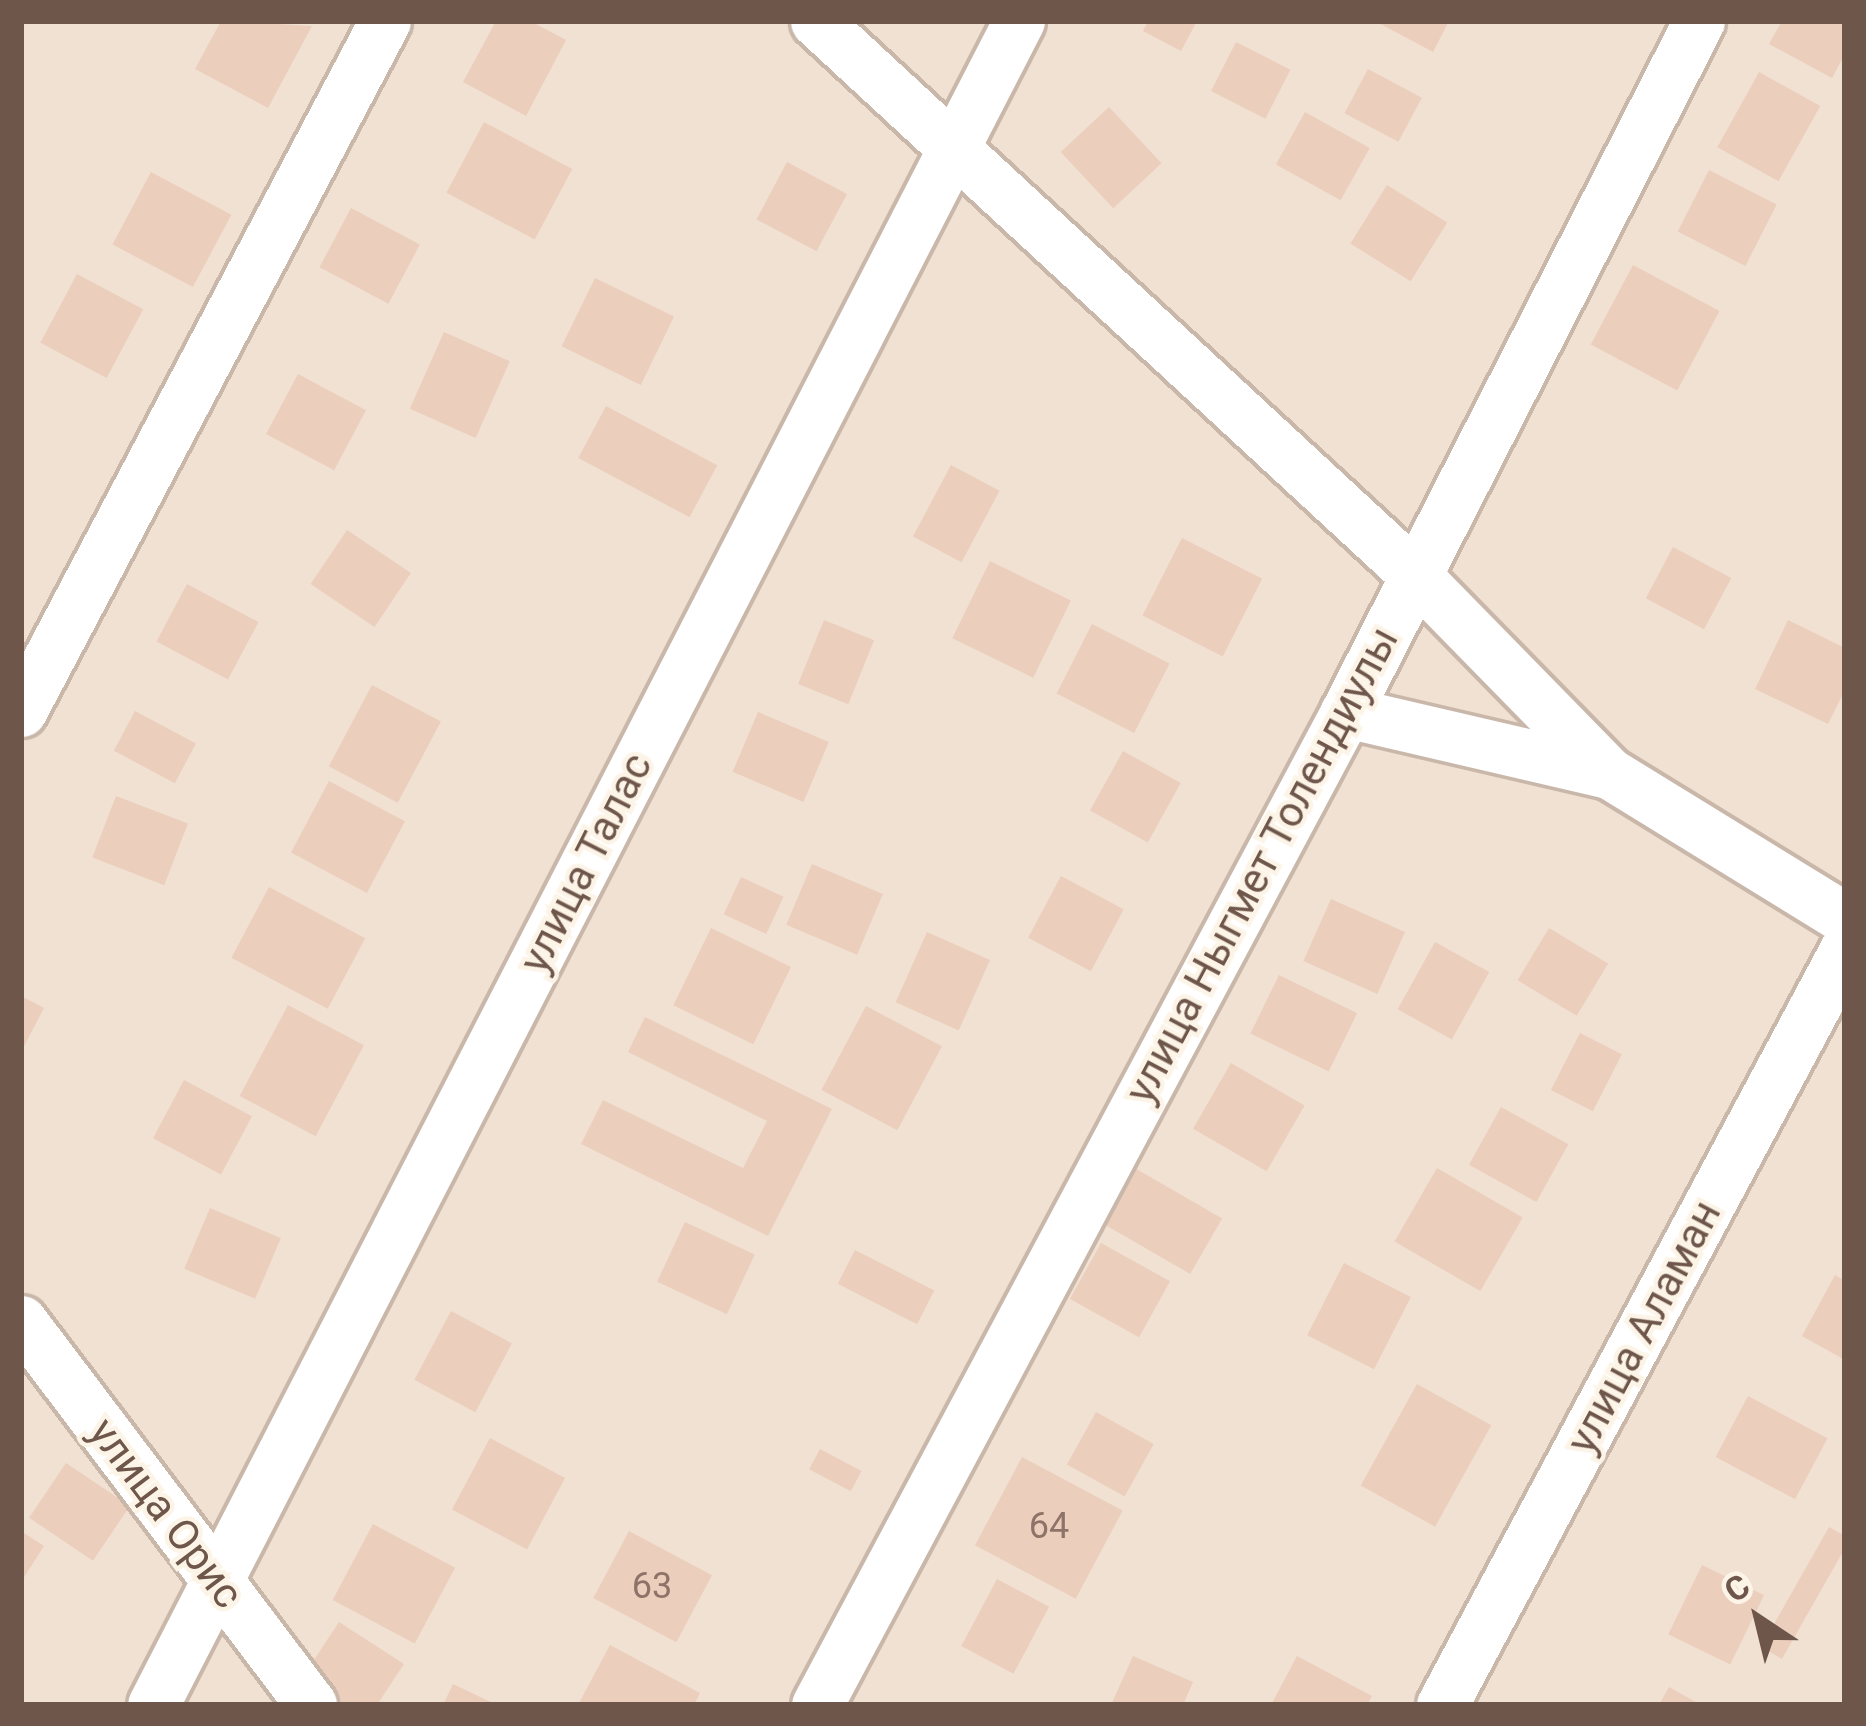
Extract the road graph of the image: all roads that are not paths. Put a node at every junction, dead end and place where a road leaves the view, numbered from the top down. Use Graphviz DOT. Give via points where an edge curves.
graph roads {
  1 [pos="385,21"];
  2 [pos="816,21"];
  3 [pos="1019,21"];
  4 [pos="1699,21"];
  5 [pos="949,151"];
  6 [pos="1413,573"];
  7 [pos="21,711"];
  8 [pos="1346,712"];
  9 [pos="1609,773"];
  10 [pos="1845,918"];
  11 [pos="1845,950"];
  12 [pos="21,1321"];
  13 [pos="219,1582"];
  14 [pos="153,1705"];
  15 [pos="310,1705"];
  16 [pos="818,1705"];
  17 [pos="1442,1705"];
  1 -- 7 [label="street"];
  2 -- 5 [label="street"];
  3 -- 5 [label="street, улица Талас"];
  4 -- 6 [label="street, улица Ныгмет Толендиулы"];
  5 -- 6 [label="street"];
  5 -- 13 [label="street, улица Талас"];
  6 -- 8 [label="street, улица Ныгмет Толендиулы"];
  6 -- 9 [label="street"];
  8 -- 9 [label="street"];
  8 -- 16 [label="street, улица Ныгмет Толендиулы"];
  9 -- 10 [label="street"];
  11 -- 17 [label="street, улица Аламан"];
  12 -- 13 [label="street, улица Орис"];
  13 -- 14 [label="street, улица Талас"];
  13 -- 15 [label="street, улица Орис"];
}
